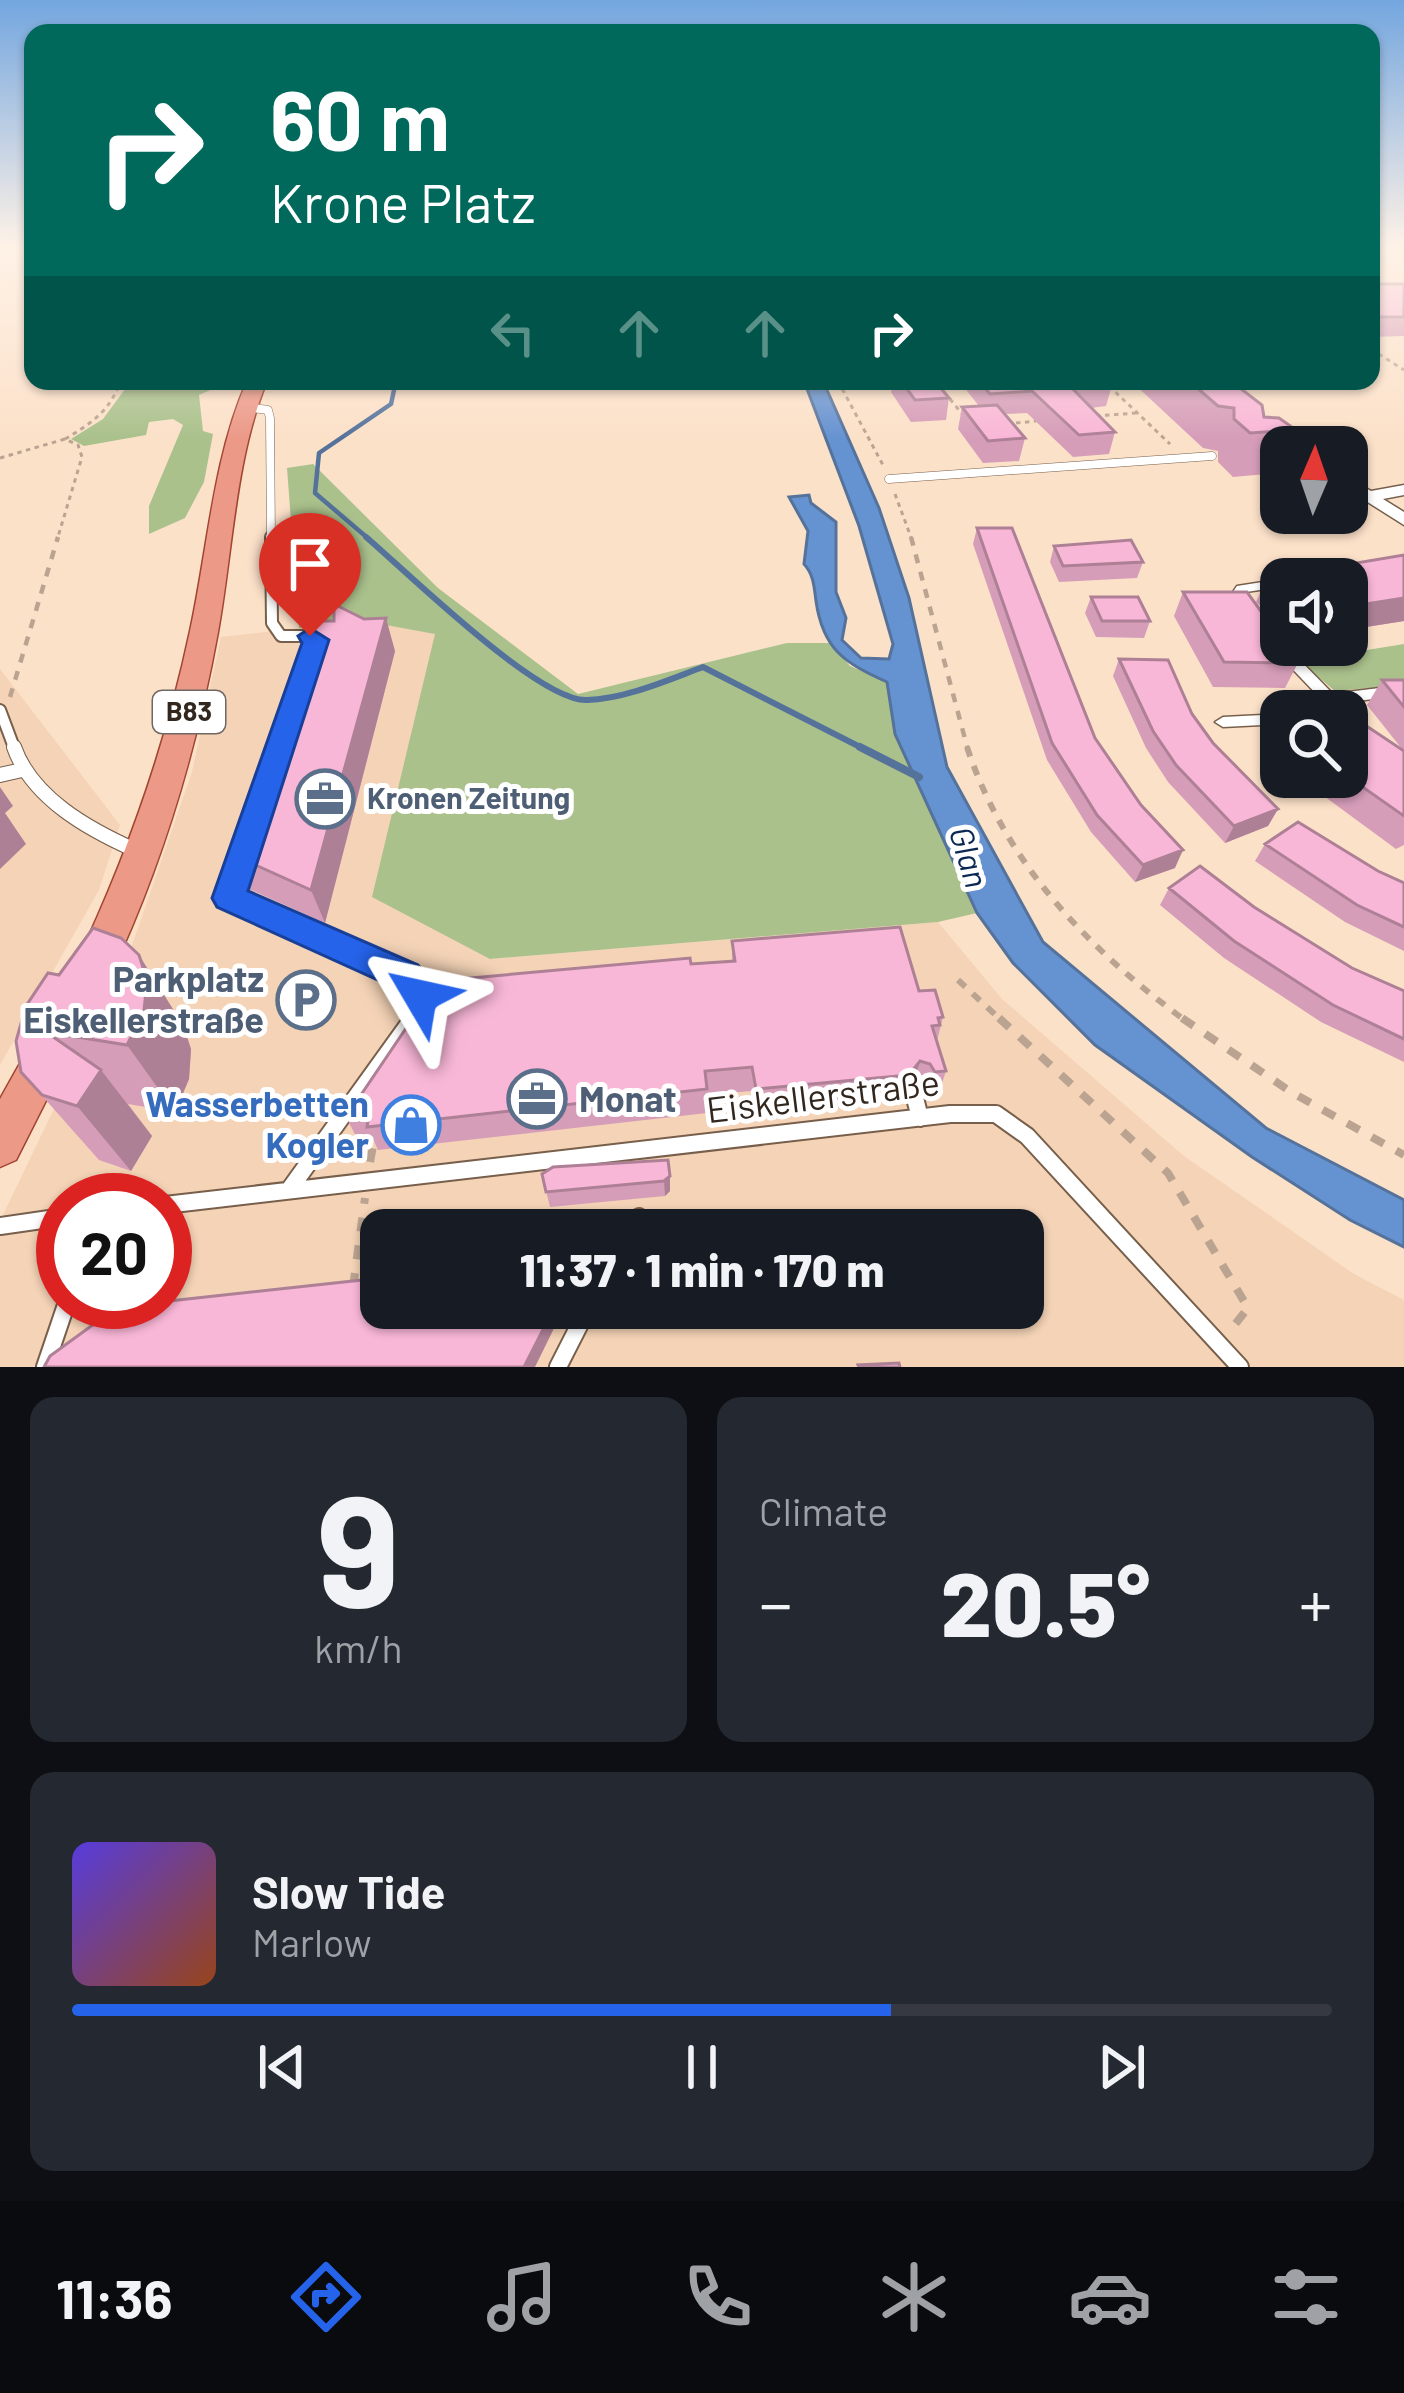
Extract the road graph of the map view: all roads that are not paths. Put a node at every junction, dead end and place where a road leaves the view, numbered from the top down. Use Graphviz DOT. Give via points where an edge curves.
graph roads {
  1 [pos="252,394"];
  2 [pos="1211,456"];
  3 [pos="889,479"];
  4 [pos="1404,490"];
  5 [pos="1369,496"];
  6 [pos="1404,520"];
  7 [pos="1260,587"];
  8 [pos="1258,625"];
  9 [pos="310,658"];
  10 [pos="1297,666"];
  11 [pos="1321,690"];
  12 [pos="1404,690"];
  13 [pos="1368,695"];
  14 [pos="1,711"];
  15 [pos="1260,720"];
  16 [pos="1223,722"];
  17 [pos="22,770"];
  18 [pos="0,775"];
  19 [pos="144,853"];
  20 [pos="244,853"];
  21 [pos="915,1098"];
  22 [pos="920,1118"];
  23 [pos="0,1144"];
  24 [pos="289,1190"];
  25 [pos="192,1201"];
  26 [pos="36,1220"];
  27 [pos="0,1226"];
  28 [pos="57,1329"];
  29 [pos="577,1329"];
  30 [pos="44,1367"];
  31 [pos="558,1367"];
  32 [pos="1240,1367"];
  1 -- 9 [label="lane" via="271,418 272,623 281,636 315,638"];
  1 -- 19 [label="main road, B83" via="239,423 190,706"];
  2 -- 3 [label="lane"];
  4 -- 5 [label="street"];
  5 -- 6 [label="street"];
  7 -- 8 [label="street" via="1237,596"];
  10 -- 11 [label="street"];
  12 -- 13 [label="street"];
  14 -- 17 [label="lane"];
  15 -- 16 [label="street"];
  17 -- 18 [label="lane"];
  17 -- 19 [label="lane" via="87,829"];
  19 -- 23 [label="main road, B83"];
  20 -- 24 [label="lane" via="229,898 406,976 420,996"];
  21 -- 22 [label="lane"];
  22 -- 24 [label="lane, Eiskellerstraße"];
  22 -- 32 [label="lane, Eiskellerstraße" via="996,1114 1027,1136"];
  24 -- 25 [label="lane, Eiskellerstraße"];
  26 -- 27 [label="lane"];
  28 -- 30 [label="lane"];
  29 -- 31 [label="lane"];
}
